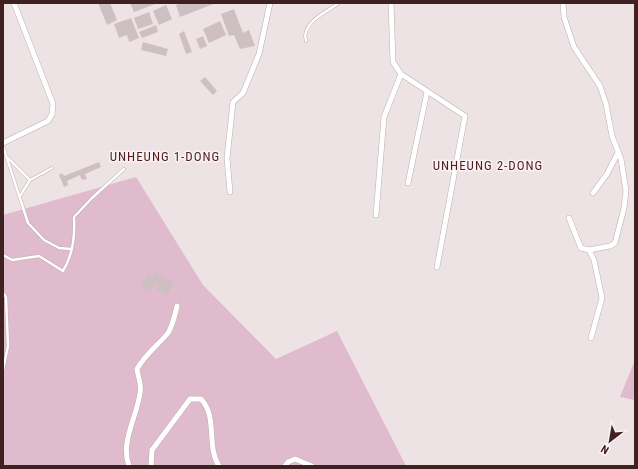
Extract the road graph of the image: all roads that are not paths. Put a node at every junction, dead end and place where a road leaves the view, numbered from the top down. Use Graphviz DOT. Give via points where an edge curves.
graph roads {
  1 [pos="14,3"];
  2 [pos="270,3"];
  3 [pos="339,3"];
  4 [pos="391,3"];
  5 [pos="563,3"];
  6 [pos="306,41"];
  7 [pos="401,74"];
  8 [pos="428,92"];
  9 [pos="3,143"];
  10 [pos="3,146"];
  11 [pos="618,153"];
  12 [pos="7,157"];
  13 [pos="52,168"];
  14 [pos="124,169"];
  15 [pos="30,180"];
  16 [pos="408,183"];
  17 [pos="230,192"];
  18 [pos="593,193"];
  19 [pos="20,197"];
  20 [pos="376,215"];
  21 [pos="569,218"];
  22 [pos="72,249"];
  23 [pos="589,250"];
  24 [pos="3,255"];
  25 [pos="438,267"];
  26 [pos="3,293"];
  27 [pos="177,306"];
  28 [pos="591,338"];
  29 [pos="3,370"];
  30 [pos="129,466"];
  31 [pos="151,466"];
  32 [pos="219,466"];
  33 [pos="285,466"];
  34 [pos="312,466"];
  1 -- 9 [label="street" via="53,104 48,121"];
  2 -- 17 [label="street" via="259,54 242,92 233,102 227,158"];
  3 -- 6 [label="lane" via="310,25"];
  4 -- 7 [label="street" via="393,62"];
  5 -- 11 [label="street" via="564,17 574,48 600,86"];
  7 -- 8 [label="street"];
  7 -- 20 [label="street" via="384,117"];
  8 -- 16 [label="street"];
  8 -- 25 [label="street" via="465,116"];
  10 -- 12 [label="lane"];
  11 -- 18 [label="street"];
  11 -- 23 [label="street" via="626,191 615,243"];
  12 -- 15 [label="lane"];
  12 -- 19 [label="lane"];
  13 -- 15 [label="lane"];
  14 -- 22 [label="lane" via="74,217 75,234"];
  15 -- 19 [label="lane"];
  19 -- 22 [label="lane" via="28,223 44,240 59,248"];
  21 -- 23 [label="street" via="581,248"];
  22 -- 24 [label="lane" via="63,272 39,256 12,260"];
  23 -- 28 [label="street" via="594,260 602,298"];
  26 -- 29 [label="lane" via="6,297 8,346"];
  27 -- 30 [label="street" via="168,333 137,369 141,391 128,440"];
  31 -- 32 [label="street" via="152,450 190,399 201,399 205,403 210,420 212,450"];
  33 -- 34 [label="street" via="295,459"];
}
